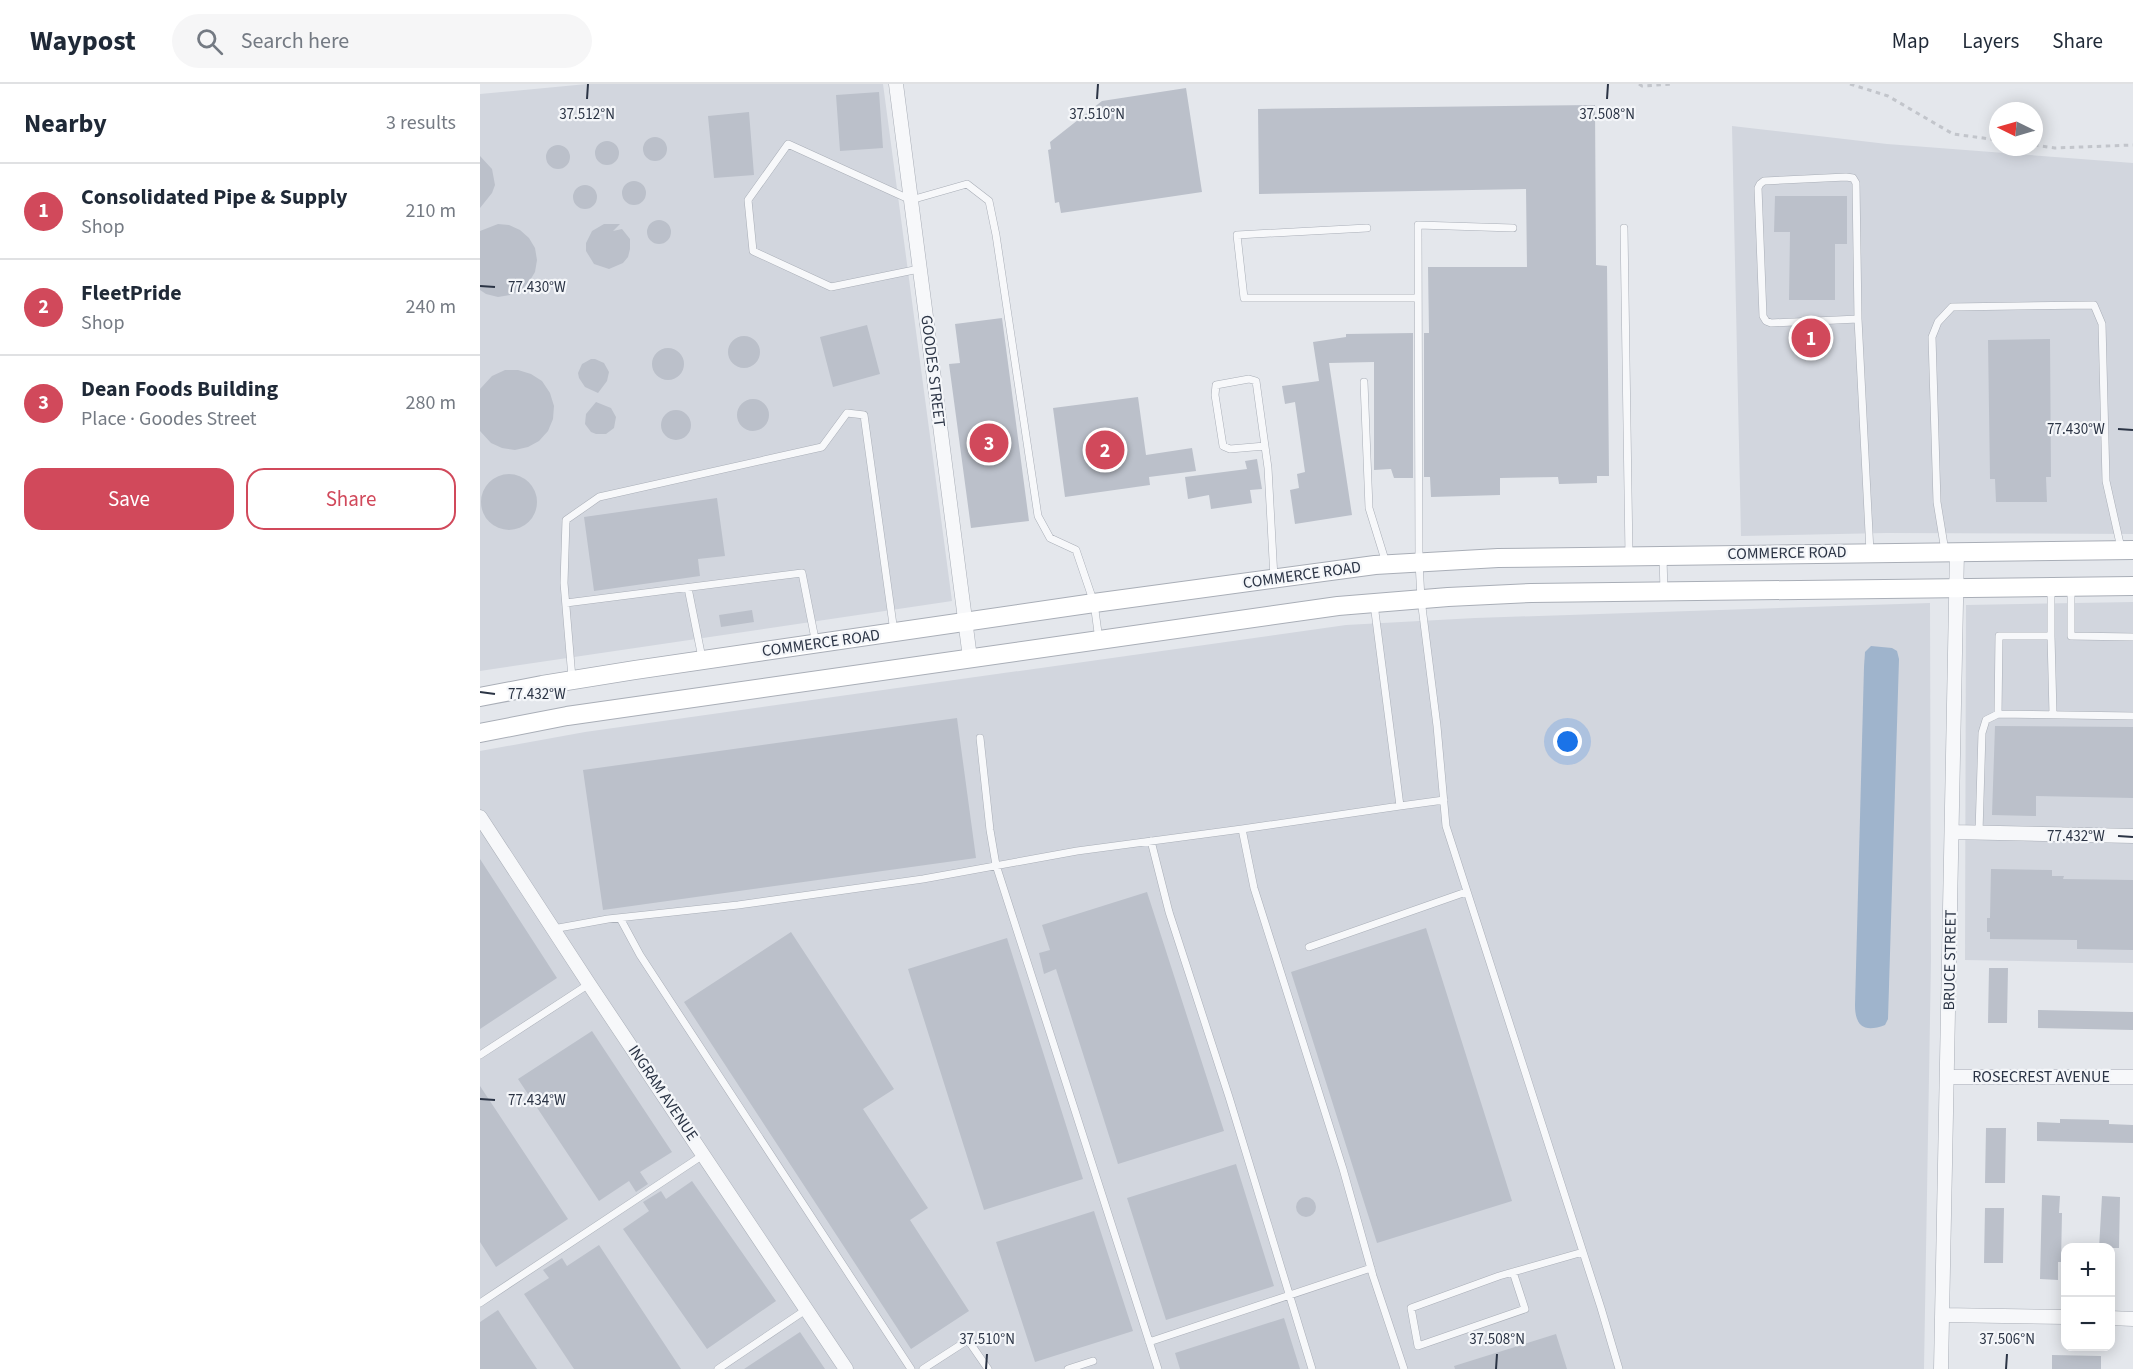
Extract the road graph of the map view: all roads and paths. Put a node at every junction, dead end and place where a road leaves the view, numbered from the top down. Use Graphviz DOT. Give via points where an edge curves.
graph roads {
  1 [pos="896,84"];
  2 [pos="1639,84"];
  3 [pos="1674,84"];
  4 [pos="1850,84"];
  5 [pos="1989,139"];
  6 [pos="2133,145"];
  7 [pos="2043,146"];
  8 [pos="911,200"];
  9 [pos="1367,228"];
  10 [pos="1513,228"];
  11 [pos="1624,228"];
  12 [pos="920,268"];
  13 [pos="1418,298"];
  14 [pos="1858,318"];
  15 [pos="1364,382"];
  16 [pos="1265,446"];
  17 [pos="2127,550"];
  18 [pos="1951,551"];
  19 [pos="1870,552"];
  20 [pos="1663,555"];
  21 [pos="1629,556"];
  22 [pos="1419,562"];
  23 [pos="1387,564"];
  24 [pos="1274,578"];
  25 [pos="2051,586"];
  26 [pos="2071,586"];
  27 [pos="2133,586"];
  28 [pos="688,588"];
  29 [pos="1956,588"];
  30 [pos="1664,591"];
  31 [pos="1421,599"];
  32 [pos="566,603"];
  33 [pos="1094,603"];
  34 [pos="1373,603"];
  35 [pos="965,622"];
  36 [pos="894,633"];
  37 [pos="2051,636"];
  38 [pos="2133,637"];
  39 [pos="1099,640"];
  40 [pos="816,644"];
  41 [pos="970,658"];
  42 [pos="702,660"];
  43 [pos="573,680"];
  44 [pos="480,697"];
  45 [pos="1998,714"];
  46 [pos="2053,714"];
  47 [pos="2133,717"];
  48 [pos="480,733"];
  49 [pos="980,738"];
  50 [pos="1444,800"];
  51 [pos="1400,806"];
  52 [pos="480,817"];
  53 [pos="1242,829"];
  54 [pos="1952,832"];
  55 [pos="1979,832"];
  56 [pos="2133,836"];
  57 [pos="1151,841"];
  58 [pos="996,865"];
  59 [pos="1467,892"];
  60 [pos="621,918"];
  61 [pos="553,929"];
  62 [pos="1309,947"];
  63 [pos="589,984"];
  64 [pos="480,1055"];
  65 [pos="1948,1077"];
  66 [pos="2133,1077"];
  67 [pos="704,1154"];
  68 [pos="1583,1252"];
  69 [pos="1371,1268"];
  70 [pos="1513,1272"];
  71 [pos="1289,1294"];
  72 [pos="480,1303"];
  73 [pos="807,1309"];
  74 [pos="1942,1315"];
  75 [pos="2061,1317"];
  76 [pos="2115,1318"];
  77 [pos="2133,1319"];
  78 [pos="1149,1342"];
  79 [pos="1093,1361"];
  80 [pos="718,1369"];
  81 [pos="846,1369"];
  82 [pos="911,1369"];
  83 [pos="923,1369"];
  84 [pos="988,1369"];
  85 [pos="1068,1369"];
  86 [pos="1158,1369"];
  87 [pos="1312,1369"];
  88 [pos="1404,1369"];
  89 [pos="1619,1369"];
  90 [pos="1941,1369"];
  1 -- 8 [label="street, GOODES STREET"];
  2 -- 3 [label="path"];
  4 -- 5 [label="path" via="1888,96 1953,134"];
  6 -- 7 [label="path"];
  8 -- 12 [label="street, GOODES STREET"];
  8 -- 12 [label="lane" via="788,144 748,200 753,251 831,287"];
  8 -- 33 [label="lane" via="967,184 989,201 1038,516 1050,538 1076,550"];
  9 -- 13 [label="lane" via="1238,235 1244,298"];
  10 -- 13 [label="lane" via="1418,225"];
  11 -- 21 [label="lane"];
  12 -- 35 [label="street, GOODES STREET"];
  13 -- 22 [label="lane"];
  14 -- 14 [label="lane" via="1853,178 1764,181 1758,188 1766,321"];
  14 -- 19 [label="lane"];
  15 -- 23 [label="lane" via="1369,508"];
  16 -- 16 [label="lane" via="1256,381 1216,385 1222,446"];
  16 -- 24 [label="lane"];
  17 -- 18 [label="main road, COMMERCE ROAD"];
  17 -- 18 [label="lane" via="2106,481 2102,324 2094,305 1952,307 1938,322 1932,337 1937,502"];
  18 -- 19 [label="main road, COMMERCE ROAD"];
  18 -- 29 [label="street, BRUCE STREET"];
  19 -- 20 [label="main road, COMMERCE ROAD"];
  20 -- 21 [label="main road, COMMERCE ROAD"];
  20 -- 30 [label="lane"];
  21 -- 22 [label="main road, COMMERCE ROAD"];
  22 -- 23 [label="main road, COMMERCE ROAD"];
  22 -- 31 [label="lane"];
  23 -- 24 [label="main road, COMMERCE ROAD"];
  24 -- 33 [label="main road, COMMERCE ROAD"];
  25 -- 26 [label="main road"];
  25 -- 29 [label="main road"];
  25 -- 37 [label="lane"];
  26 -- 27 [label="main road"];
  26 -- 38 [label="lane" via="2071,636"];
  28 -- 32 [label="lane"];
  28 -- 40 [label="lane" via="802,573"];
  28 -- 42 [label="lane"];
  29 -- 30 [label="main road"];
  29 -- 54 [label="street, BRUCE STREET"];
  30 -- 31 [label="main road"];
  31 -- 34 [label="main road"];
  31 -- 50 [label="lane"];
  32 -- 36 [label="lane" via="566,520 599,496 822,447 847,413 864,415"];
  32 -- 43 [label="lane"];
  33 -- 35 [label="main road, COMMERCE ROAD"];
  33 -- 39 [label="lane"];
  34 -- 39 [label="main road"];
  34 -- 51 [label="lane"];
  35 -- 36 [label="main road, COMMERCE ROAD"];
  35 -- 41 [label="street, GOODES STREET"];
  36 -- 40 [label="main road, COMMERCE ROAD"];
  37 -- 45 [label="lane" via="1999,636"];
  37 -- 46 [label="lane"];
  39 -- 41 [label="main road"];
  40 -- 42 [label="main road, COMMERCE ROAD"];
  41 -- 48 [label="main road" via="549,719"];
  42 -- 43 [label="main road, COMMERCE ROAD"];
  43 -- 44 [label="main road, COMMERCE ROAD"];
  45 -- 46 [label="lane"];
  45 -- 55 [label="lane" via="1986,720 1982,733"];
  46 -- 47 [label="lane"];
  49 -- 58 [label="lane"];
  50 -- 51 [label="lane"];
  50 -- 59 [label="lane" via="1446,826"];
  51 -- 53 [label="lane"];
  52 -- 61 [label="street, INGRAM AVENUE"];
  53 -- 57 [label="lane"];
  53 -- 69 [label="lane" via="1254,888"];
  54 -- 55 [label="street"];
  54 -- 65 [label="street, BRUCE STREET"];
  55 -- 56 [label="street"];
  57 -- 58 [label="lane"];
  57 -- 71 [label="lane" via="1169,912"];
  58 -- 60 [label="lane" via="923,879"];
  58 -- 78 [label="lane"];
  59 -- 62 [label="lane"];
  59 -- 68 [label="lane"];
  60 -- 61 [label="lane"];
  60 -- 82 [label="lane" via="640,955"];
  61 -- 63 [label="street, INGRAM AVENUE"];
  63 -- 64 [label="lane"];
  63 -- 67 [label="street, INGRAM AVENUE"];
  65 -- 66 [label="street, ROSECREST AVENUE"];
  65 -- 74 [label="street, BRUCE STREET"];
  67 -- 72 [label="lane"];
  67 -- 73 [label="street, INGRAM AVENUE"];
  68 -- 70 [label="lane"];
  68 -- 89 [label="lane"];
  69 -- 71 [label="lane"];
  69 -- 88 [label="lane"];
  70 -- 70 [label="lane" via="1411,1308 1418,1346 1525,1309"];
  71 -- 78 [label="lane"];
  71 -- 87 [label="lane"];
  73 -- 80 [label="lane"];
  73 -- 81 [label="street, INGRAM AVENUE"];
  74 -- 75 [label="street"];
  74 -- 90 [label="street, BRUCE STREET"];
  76 -- 77 [label="street"];
  78 -- 86 [label="lane"];
  79 -- 85 [label="lane"];
  83 -- 84 [label="lane" via="968,1340"];
}
